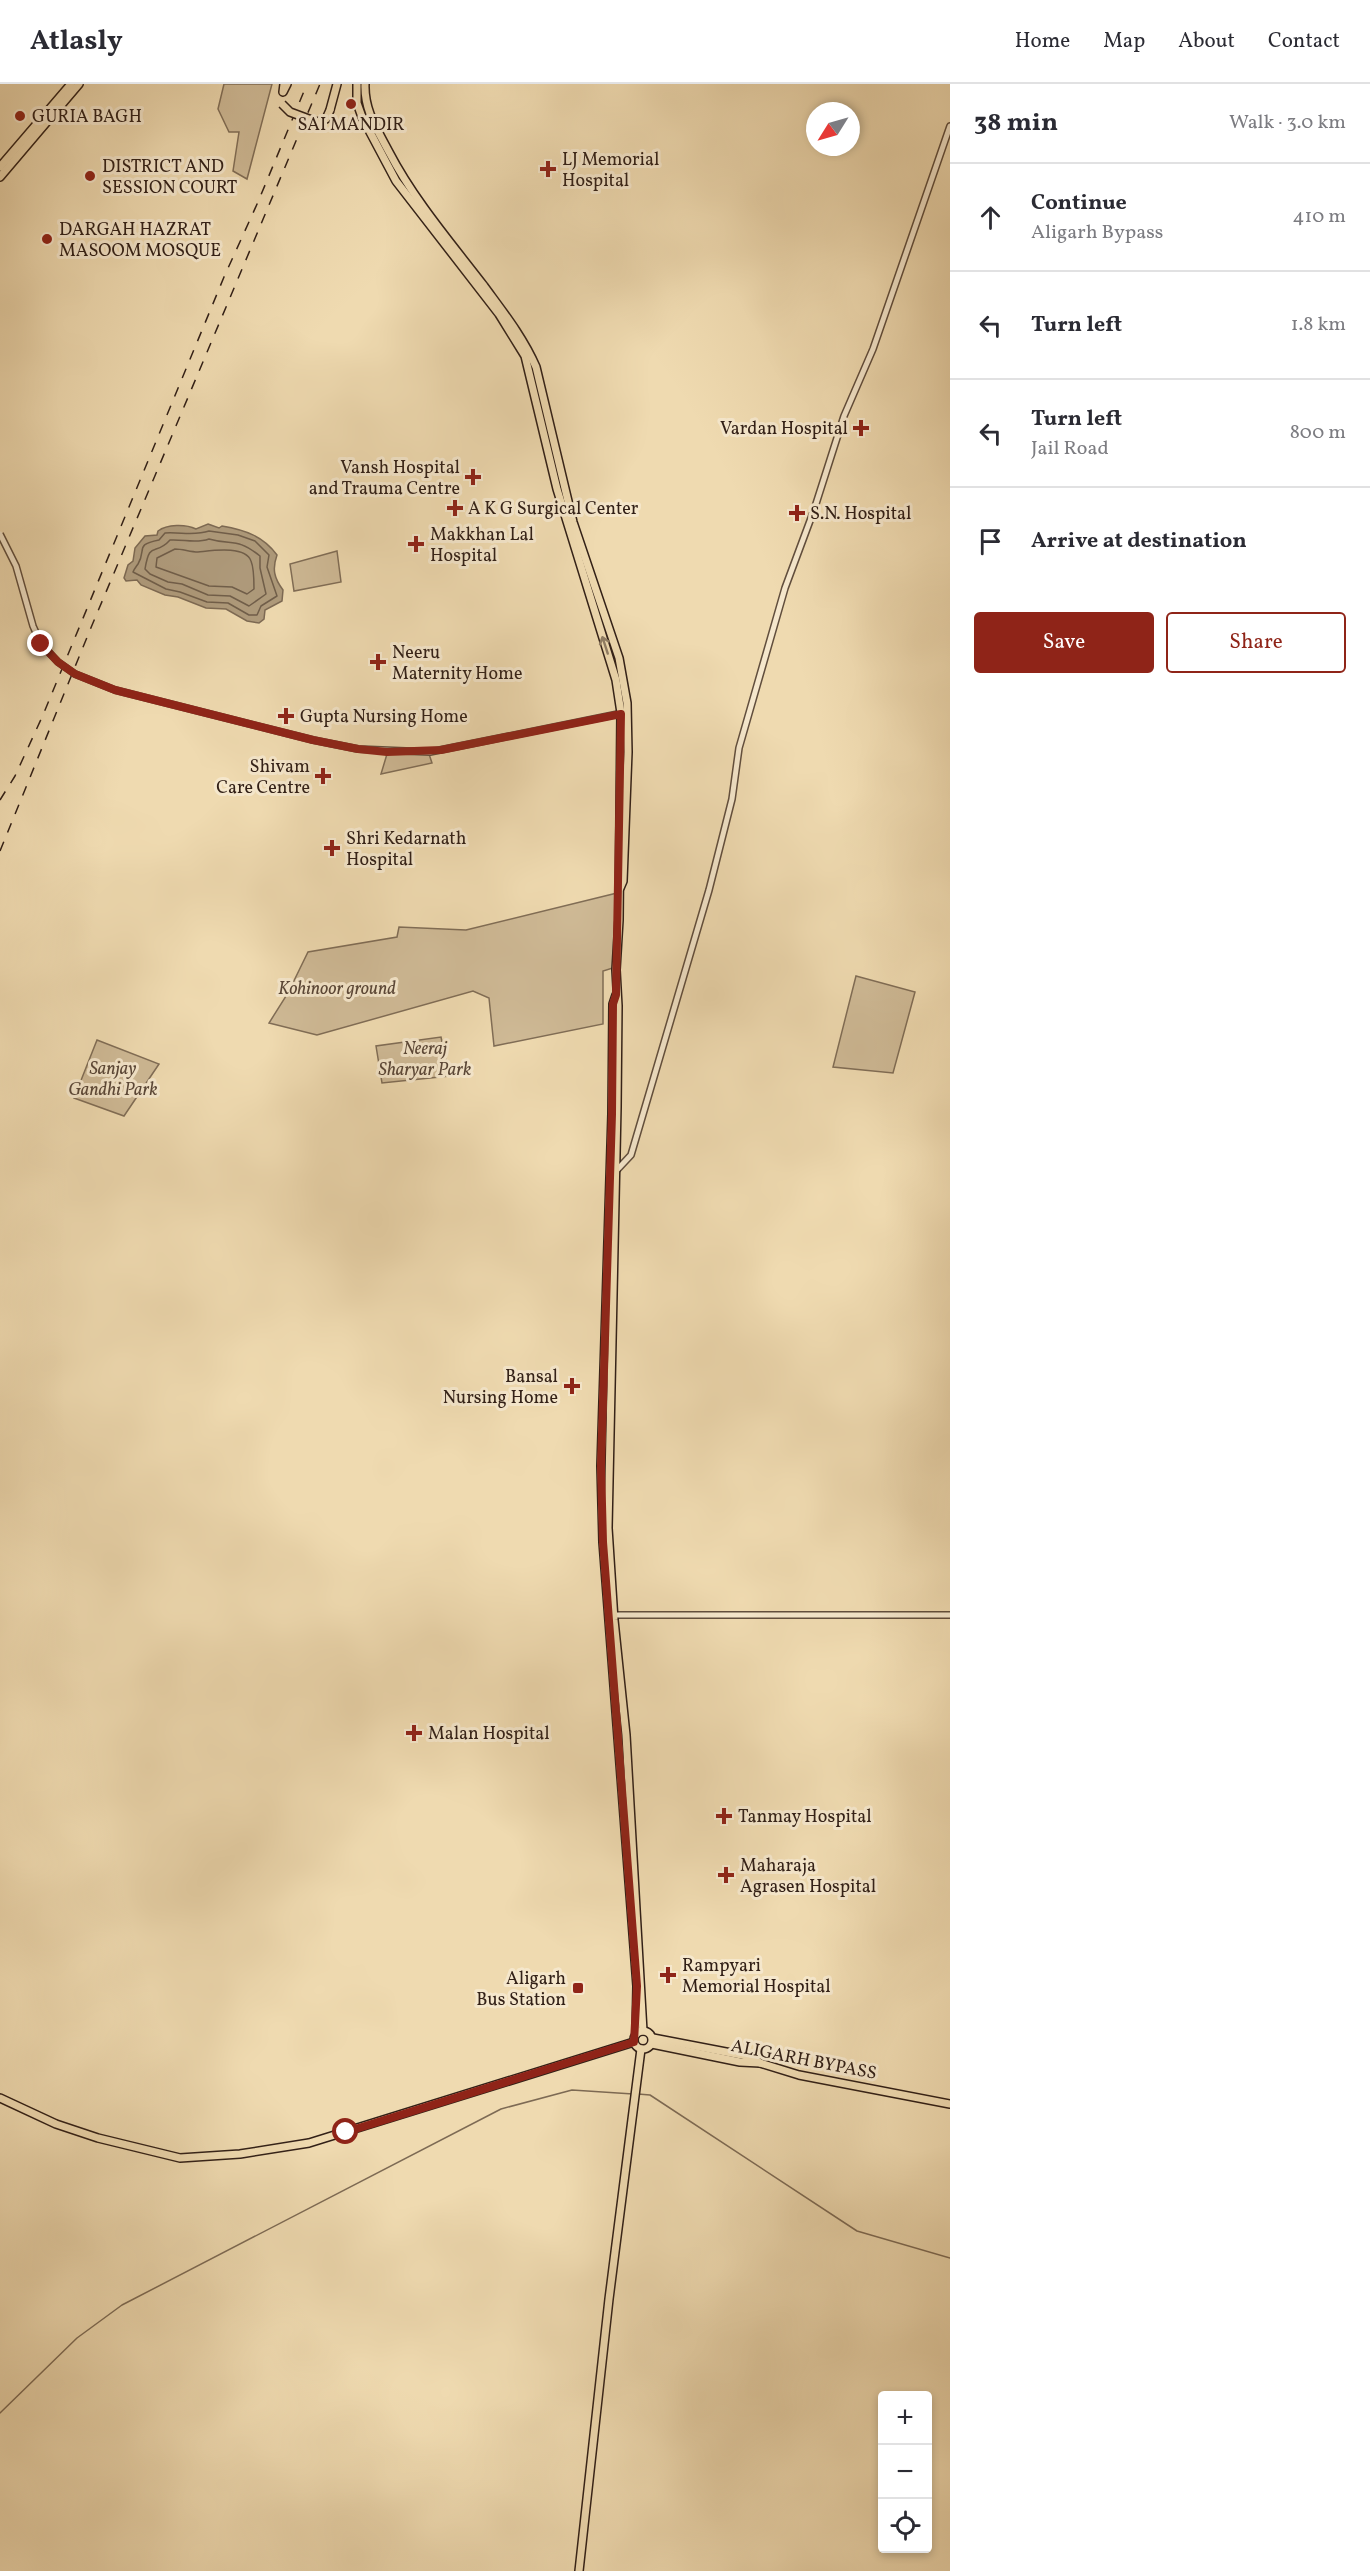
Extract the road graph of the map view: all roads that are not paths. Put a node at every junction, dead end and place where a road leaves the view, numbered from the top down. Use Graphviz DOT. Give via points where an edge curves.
graph roads {
  1 [pos="71,84"];
  2 [pos="79,84"];
  3 [pos="340,84"];
  4 [pos="357,84"];
  5 [pos="365,84"];
  6 [pos="285,87"];
  7 [pos="950,126"];
  8 [pos="0,167"];
  9 [pos="0,177"];
  10 [pos="0,534"];
  11 [pos="625,713"];
  12 [pos="616,995"];
  13 [pos="616,1171"];
  14 [pos="611,1615"];
  15 [pos="950,1615"];
  16 [pos="640,2032"];
  17 [pos="652,2041"];
  18 [pos="634,2042"];
  19 [pos="641,2049"];
  20 [pos="0,2098"];
  21 [pos="950,2104"];
  22 [pos="579,2571"];
  1 -- 8 [label="main road"];
  2 -- 9 [label="main road"];
  3 -- 6 [label="main road, bridge" via="326,119 317,122 290,112 282,104"];
  11 -- 4 [label="main road, one-way" via="557,489 525,356 499,314 396,181 362,117"];
  5 -- 11 [label="main road" via="368,110 401,176 506,315 536,367 573,522 619,658"];
  7 -- 13 [label="street" via="785,588 739,748 732,799 685,977 631,1155"];
  10 -- 11 [label="street, bridge" via="16,566 41,644 75,674 115,690 358,749 430,752"];
  11 -- 12 [label="main road"];
  12 -- 13 [label="main road"];
  12 -- 14 [label="main road" via="601,1466 603,1542"];
  13 -- 14 [label="main road" via="608,1528"];
  14 -- 15 [label="street"];
  14 -- 16 [label="main road"];
  16 -- 17 [label="main road, ALIGARH BYPASS" via="649,2033"];
  16 -- 18 [label="main road"];
  17 -- 19 [label="main road" via="649,2048"];
  17 -- 21 [label="main road, ALIGARH BYPASS"];
  18 -- 19 [label="main road"];
  18 -- 20 [label="main road" via="309,2143 240,2154 180,2158 77,2131"];
  19 -- 22 [label="main road"];
}
